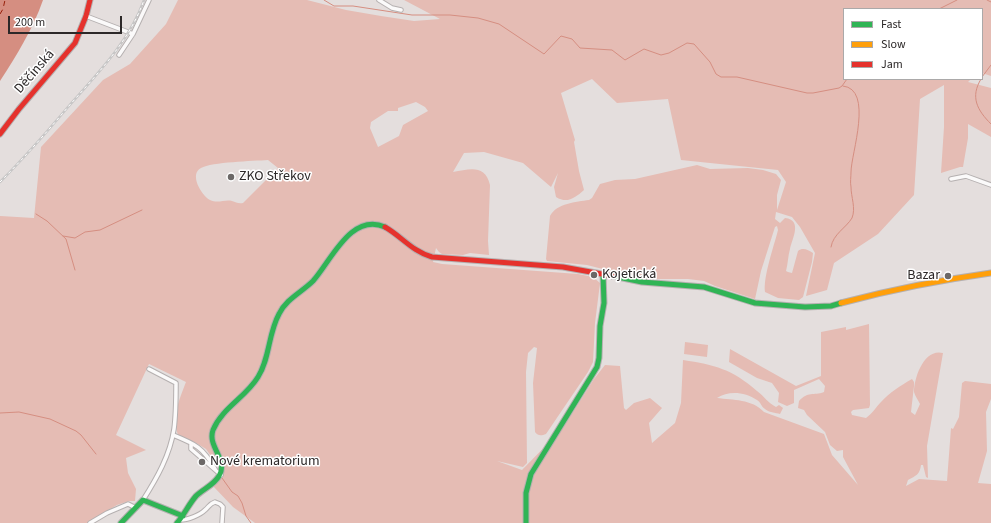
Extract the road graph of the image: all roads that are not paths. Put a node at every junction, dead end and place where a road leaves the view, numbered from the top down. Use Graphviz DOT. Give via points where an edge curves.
graph roads {
  1 [pos="90,0"];
  2 [pos="149,0"];
  3 [pos="379,0"];
  4 [pos="401,10"];
  5 [pos="86,16"];
  6 [pos="133,34"];
  7 [pos="119,55"];
  8 [pos="0,134"];
  9 [pos="952,179"];
  10 [pos="991,184"];
  11 [pos="991,273"];
  12 [pos="603,274"];
  13 [pos="149,369"];
  14 [pos="173,435"];
  15 [pos="191,443"];
  16 [pos="215,469"];
  17 [pos="221,475"];
  18 [pos="143,500"];
  19 [pos="136,508"];
  20 [pos="180,519"];
  21 [pos="222,522"];
  22 [pos="90,523"];
  23 [pos="120,523"];
  24 [pos="526,523"];
  1 -- 5 [label="street, Děčínská"];
  2 -- 6 [label="street"];
  3 -- 4 [label="street"];
  5 -- 6 [label="street"];
  5 -- 8 [label="street, Děčínská" via="79,36 70,50"];
  6 -- 7 [label="street"];
  9 -- 10 [label="street" via="966,176"];
  11 -- 12 [label="street" via="947,279 831,306 806,307 755,303 704,287 642,282"];
  12 -- 17 [label="street" via="563,267 425,255 382,226 361,226 351,233 314,281 292,298 280,312 267,360 259,377 232,404 213,431 212,441 222,465"];
  12 -- 24 [label="street" via="604,302 597,366 531,474 526,493"];
  13 -- 14 [label="street" via="176,383"];
  14 -- 15 [label="street"];
  14 -- 18 [label="street" via="162,469"];
  15 -- 16 [label="street" via="205,452"];
  15 -- 16 [label="street" via="191,449"];
  16 -- 17 [label="street"];
  17 -- 20 [label="street" via="196,496"];
  18 -- 19 [label="street"];
  18 -- 20 [label="street" via="174,512"];
  19 -- 22 [label="street" via="128,504"];
  19 -- 23 [label="street"];
  20 -- 21 [label="street" via="186,520 201,513 215,502 223,507"];
}
